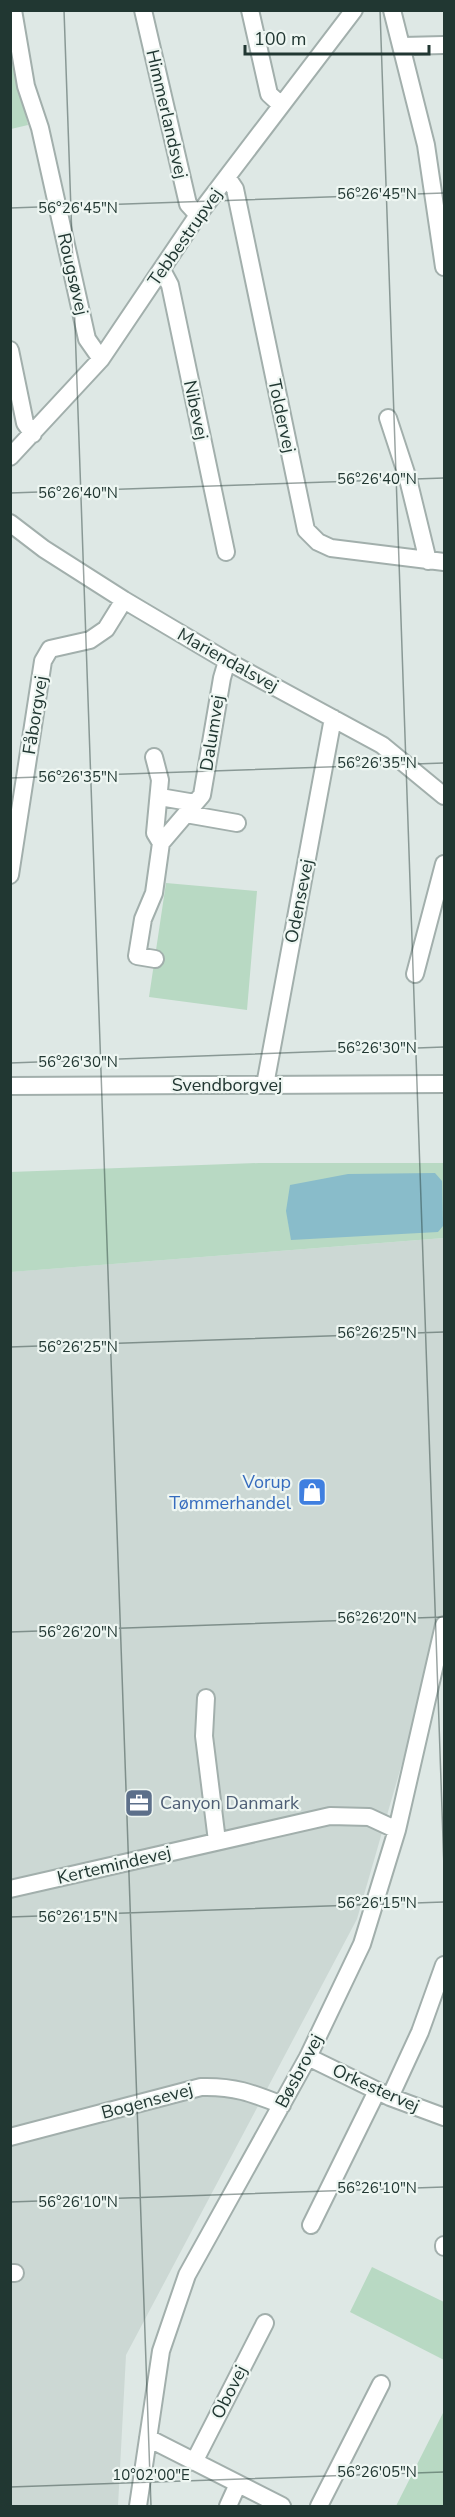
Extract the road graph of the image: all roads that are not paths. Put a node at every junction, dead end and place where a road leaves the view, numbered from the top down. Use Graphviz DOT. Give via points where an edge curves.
graph roads {
  1 [pos="13,10"];
  2 [pos="143,10"];
  3 [pos="250,10"];
  4 [pos="354,10"];
  5 [pos="392,10"];
  6 [pos="444,45"];
  7 [pos="403,46"];
  8 [pos="281,105"];
  9 [pos="227,177"];
  10 [pos="198,215"];
  11 [pos="444,267"];
  12 [pos="162,270"];
  13 [pos="10,350"];
  14 [pos="101,359"];
  15 [pos="388,418"];
  16 [pos="33,434"];
  17 [pos="10,457"];
  18 [pos="10,523"];
  19 [pos="226,552"];
  20 [pos="436,561"];
  21 [pos="124,600"];
  22 [pos="227,661"];
  23 [pos="333,718"];
  24 [pos="154,757"];
  25 [pos="444,796"];
  26 [pos="160,797"];
  27 [pos="191,808"];
  28 [pos="237,823"];
  29 [pos="161,843"];
  30 [pos="444,864"];
  31 [pos="10,875"];
  32 [pos="155,959"];
  33 [pos="415,974"];
  34 [pos="444,1084"];
  35 [pos="265,1085"];
  36 [pos="10,1086"];
  37 [pos="444,1625"];
  38 [pos="206,1698"];
  39 [pos="397,1830"];
  40 [pos="217,1841"];
  41 [pos="11,1886"];
  42 [pos="444,1965"];
  43 [pos="308,2056"];
  44 [pos="384,2094"];
  45 [pos="282,2105"];
  46 [pos="444,2117"];
  47 [pos="10,2137"];
  48 [pos="310,2225"];
  49 [pos="265,2323"];
  50 [pos="381,2384"];
  51 [pos="148,2438"];
  52 [pos="194,2462"];
  53 [pos="238,2484"];
  54 [pos="138,2506"];
  55 [pos="228,2506"];
  56 [pos="282,2506"];
  57 [pos="319,2506"];
  1 -- 14 [label="street, Rougsøvej" via="26,86 40,128 87,339"];
  2 -- 10 [label="street, Himmerlandsvej" via="188,204"];
  3 -- 8 [label="street" via="269,94"];
  4 -- 8 [label="street, Tebbestrupvej"];
  5 -- 7 [label="street"];
  6 -- 7 [label="street"];
  7 -- 11 [label="street" via="426,145"];
  8 -- 9 [label="street, Tebbestrupvej"];
  9 -- 10 [label="street, Tebbestrupvej"];
  9 -- 20 [label="street, Toldervej" via="235,189 306,530 331,548"];
  10 -- 12 [label="street, Tebbestrupvej"];
  12 -- 14 [label="street, Tebbestrupvej"];
  12 -- 19 [label="street, Nibevej" via="170,285"];
  13 -- 16 [label="street" via="25,423"];
  14 -- 16 [label="street, Tebbestrupvej"];
  15 -- 20 [label="street, Toldervej"];
  16 -- 17 [label="street, Tebbestrupvej"];
  18 -- 21 [label="street, Mariendalsvej"];
  21 -- 22 [label="street, Mariendalsvej"];
  21 -- 31 [label="street, Fåborgvej" via="106,629 90,640 50,649 43,661"];
  22 -- 23 [label="street, Mariendalsvej"];
  22 -- 27 [label="street, Dalumvej" via="202,795"];
  23 -- 25 [label="street, Mariendalsvej" via="381,745"];
  23 -- 35 [label="street, Odensevej"];
  24 -- 26 [label="street"];
  26 -- 27 [label="street"];
  26 -- 29 [label="street" via="155,833"];
  27 -- 28 [label="street"];
  27 -- 29 [label="street, Dalumvej"];
  29 -- 32 [label="street" via="154,893 143,919 137,956"];
  30 -- 33 [label="street"];
  34 -- 35 [label="street, Svendborgvej"];
  35 -- 36 [label="street, Svendborgvej"];
  37 -- 39 [label="street, Bøsbrovej"];
  38 -- 40 [label="street" via="204,1736"];
  39 -- 40 [label="street, Kertemindevej" via="369,1817 330,1816"];
  39 -- 43 [label="street, Bøsbrovej" via="362,1944"];
  40 -- 41 [label="street, Kertemindevej"];
  42 -- 44 [label="street" via="420,2032"];
  43 -- 44 [label="street, Orkestervej"];
  43 -- 45 [label="street, Bøsbrovej"];
  44 -- 46 [label="street, Orkestervej"];
  44 -- 48 [label="street"];
  45 -- 47 [label="street, Bogensevej" via="246,2090 201,2087"];
  45 -- 51 [label="street, Bøsbrovej" via="187,2275 161,2351"];
  49 -- 52 [label="street, Obovej"];
  50 -- 57 [label="street"];
  51 -- 52 [label="street"];
  51 -- 54 [label="street, Bøsbrovej"];
  52 -- 53 [label="street"];
  53 -- 55 [label="street"];
  53 -- 56 [label="street"];
}
